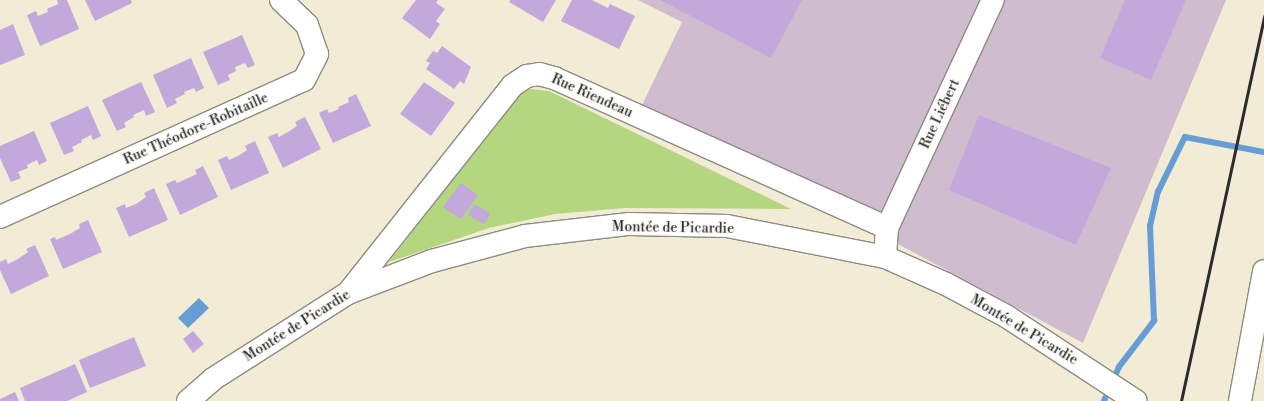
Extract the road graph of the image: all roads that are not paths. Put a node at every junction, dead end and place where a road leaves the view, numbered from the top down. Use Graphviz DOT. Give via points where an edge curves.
graph roads {
  1 [pos="281,0"];
  2 [pos="993,0"];
  3 [pos="0,217"];
  4 [pos="887,228"];
  5 [pos="885,257"];
  6 [pos="1264,271"];
  7 [pos="348,293"];
  8 [pos="1134,400"];
  9 [pos="188,401"];
  10 [pos="1240,401"];
  1 -- 3 [label="street, Rue Théodore-Robitaille" via="307,25 317,54 304,80"];
  2 -- 4 [label="street, Rue Liébert"];
  4 -- 5 [label="street"];
  4 -- 7 [label="street, Rue Riendeau" via="554,78 539,74 527,76 513,85"];
  5 -- 7 [label="street, Montée de Picardie" via="727,226 629,224 525,236 432,260"];
  5 -- 8 [label="street, Montée de Picardie" via="946,284 1006,316"];
  6 -- 10 [label="street"];
  7 -- 9 [label="street, Montée de Picardie" via="213,379"];
}
